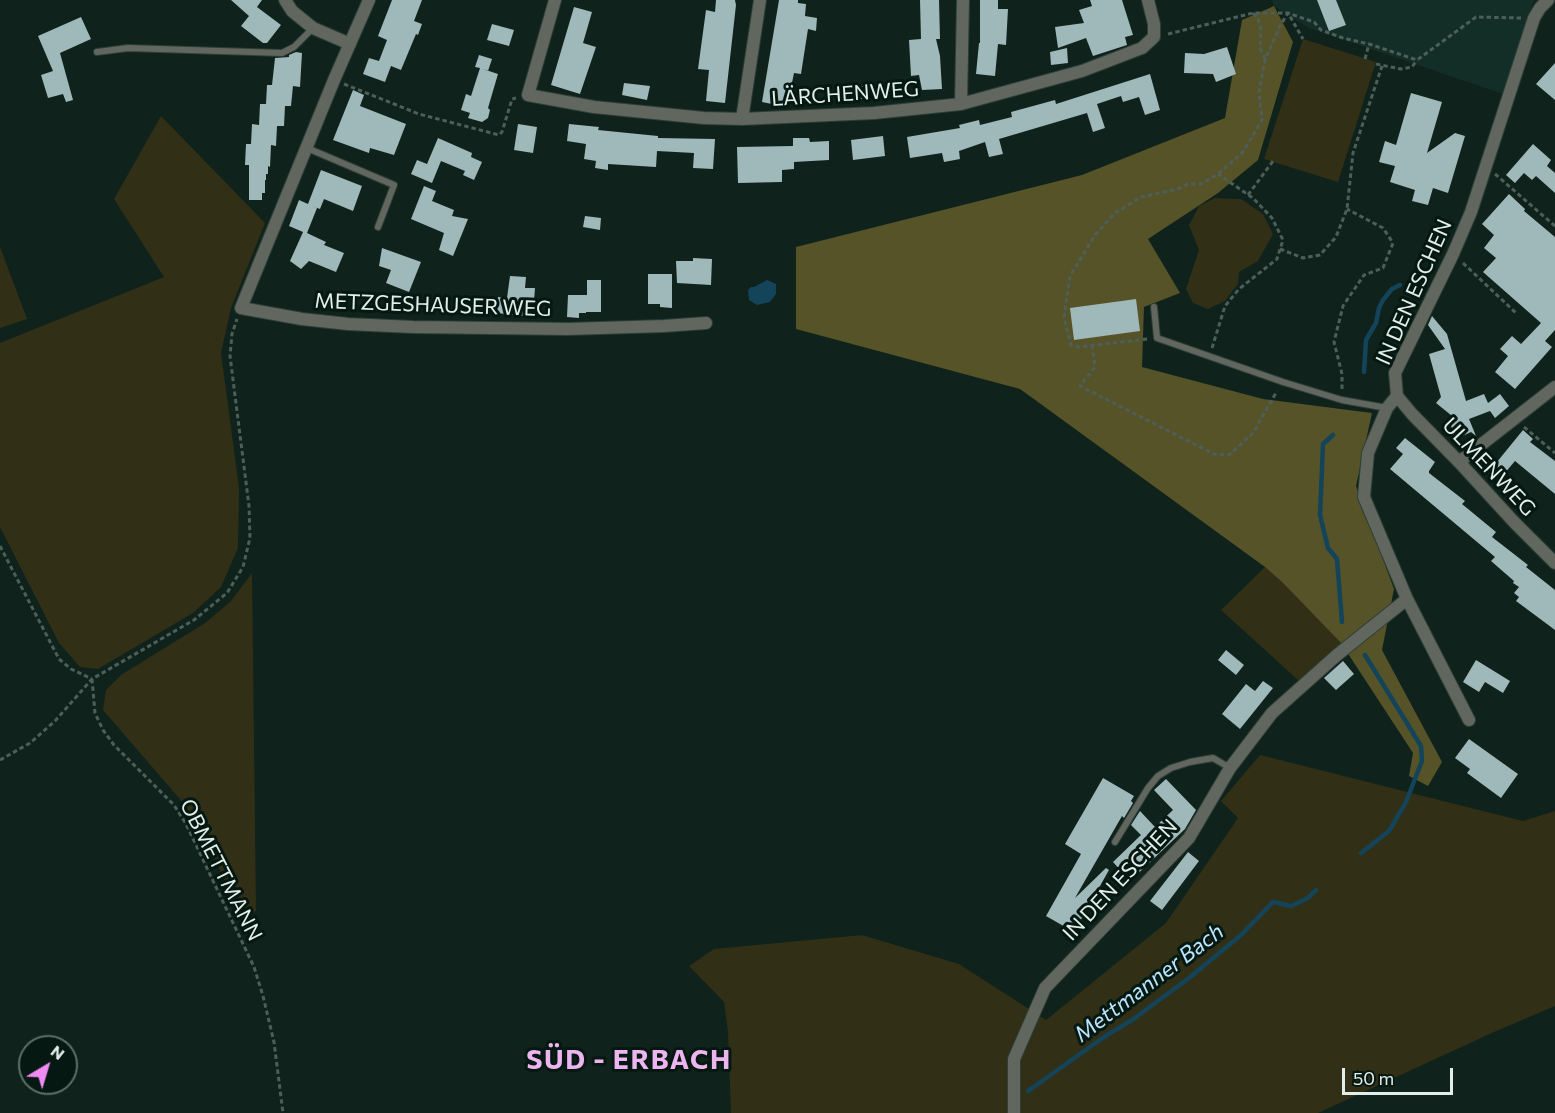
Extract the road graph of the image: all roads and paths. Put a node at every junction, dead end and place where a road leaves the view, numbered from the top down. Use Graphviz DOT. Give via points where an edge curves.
graph roads {
  1 [pos="285,0"];
  2 [pos="369,0"];
  3 [pos="555,0"];
  4 [pos="760,0"];
  5 [pos="963,0"];
  6 [pos="1148,0"];
  7 [pos="1548,0"];
  8 [pos="1288,13"];
  9 [pos="1253,14"];
  10 [pos="1534,18"];
  11 [pos="313,28"];
  12 [pos="1154,37"];
  13 [pos="1303,39"];
  14 [pos="350,44"];
  15 [pos="1370,44"];
  16 [pos="97,52"];
  17 [pos="1365,59"];
  18 [pos="1265,60"];
  19 [pos="1417,60"];
  20 [pos="1376,64"];
  21 [pos="1382,66"];
  22 [pos="334,80"];
  23 [pos="528,95"];
  24 [pos="961,104"];
  25 [pos="742,119"];
  26 [pos="306,148"];
  27 [pos="1273,161"];
  28 [pos="1486,167"];
  29 [pos="1218,174"];
  30 [pos="1248,195"];
  31 [pos="1347,209"];
  32 [pos="378,226"];
  33 [pos="1555,226"];
  34 [pos="1280,249"];
  35 [pos="1453,254"];
  36 [pos="1154,307"];
  37 [pos="241,308"];
  38 [pos="1516,313"];
  39 [pos="706,322"];
  40 [pos="1157,338"];
  41 [pos="1092,345"];
  42 [pos="1210,355"];
  43 [pos="1283,382"];
  44 [pos="1555,387"];
  45 [pos="1397,396"];
  46 [pos="1342,400"];
  47 [pos="1387,408"];
  48 [pos="1513,418"];
  49 [pos="1555,453"];
  50 [pos="1459,462"];
  51 [pos="0,546"];
  52 [pos="1555,563"];
  53 [pos="1407,599"];
  54 [pos="92,679"];
  55 [pos="1469,720"];
  56 [pos="0,760"];
  57 [pos="1230,768"];
  58 [pos="1115,842"];
  59 [pos="283,1113"];
  60 [pos="1014,1113"];
  1 -- 11 [label="street"];
  2 -- 14 [label="street"];
  3 -- 23 [label="street"];
  4 -- 25 [label="street"];
  5 -- 24 [label="street"];
  6 -- 12 [label="street"];
  7 -- 10 [label="street, IN DEN ESCHEN"];
  8 -- 9 [label="path"];
  8 -- 13 [label="path"];
  8 -- 15 [label="path" via="1314,22 1321,30"];
  8 -- 18 [label="path"];
  9 -- 12 [label="path"];
  9 -- 18 [label="path" via="1262,30 1260,48"];
  10 -- 19 [label="path" via="1476,17"];
  10 -- 28 [label="street, IN DEN ESCHEN"];
  11 -- 14 [label="street"];
  11 -- 16 [label="lane" via="282,53 128,48"];
  12 -- 24 [label="street, LÄRCHENWEG" via="1143,48 1082,71"];
  14 -- 22 [label="street"];
  15 -- 17 [label="path"];
  15 -- 19 [label="path"];
  18 -- 29 [label="path" via="1259,92 1262,120 1243,152"];
  19 -- 21 [label="path" via="1412,67 1401,69"];
  20 -- 21 [label="path"];
  21 -- 31 [label="path" via="1353,153"];
  22 -- 23 [label="path" via="419,114 499,135 512,99"];
  22 -- 26 [label="street"];
  23 -- 25 [label="street, LÄRCHENWEG" via="594,107"];
  24 -- 25 [label="street, LÄRCHENWEG" via="874,113"];
  26 -- 32 [label="lane" via="394,185"];
  26 -- 37 [label="street"];
  27 -- 30 [label="path"];
  28 -- 33 [label="path"];
  28 -- 35 [label="street, IN DEN ESCHEN"];
  29 -- 30 [label="path"];
  29 -- 41 [label="path" via="1201,184 1141,197 1115,213 1095,235 1070,276 1064,317 1071,345"];
  30 -- 34 [label="path" via="1272,218 1283,240"];
  31 -- 34 [label="path" via="1336,237 1320,255 1303,258"];
  31 -- 46 [label="path" via="1383,228 1393,243 1383,268 1364,275 1343,306 1334,342"];
  34 -- 42 [label="path" via="1277,259 1239,289 1225,306"];
  35 -- 38 [label="path"];
  35 -- 45 [label="street, IN DEN ESCHEN" via="1395,373"];
  36 -- 40 [label="lane"];
  37 -- 39 [label="street, METZGESHAUSER WEG" via="336,323 413,327 568,329"];
  37 -- 54 [label="path" via="230,356 249,506 250,538 243,567 227,593 194,620"];
  40 -- 41 [label="path"];
  40 -- 42 [label="lane"];
  41 -- 43 [label="path" via="1095,367 1080,386 1214,454 1229,454 1252,433"];
  42 -- 43 [label="lane"];
  43 -- 46 [label="lane"];
  44 -- 48 [label="street"];
  45 -- 47 [label="street, IN DEN ESCHEN"];
  45 -- 50 [label="street, ULMENWEG"];
  46 -- 47 [label="lane"];
  47 -- 53 [label="street, IN DEN ESCHEN" via="1368,453 1364,497"];
  48 -- 49 [label="path"];
  48 -- 50 [label="street"];
  50 -- 52 [label="street, ULMENWEG"];
  51 -- 54 [label="path" via="59,659"];
  53 -- 55 [label="street, IN DEN ESCHEN"];
  53 -- 57 [label="street, IN DEN ESCHEN" via="1272,713"];
  54 -- 56 [label="path" via="55,721 30,743"];
  54 -- 59 [label="path, OBMETTMANN" via="95,714 103,730 180,814 254,967 274,1042"];
  57 -- 58 [label="lane" via="1213,758 1190,762 1158,776"];
  57 -- 60 [label="street, IN DEN ESCHEN" via="1189,838 1045,988 1014,1059"];
}
